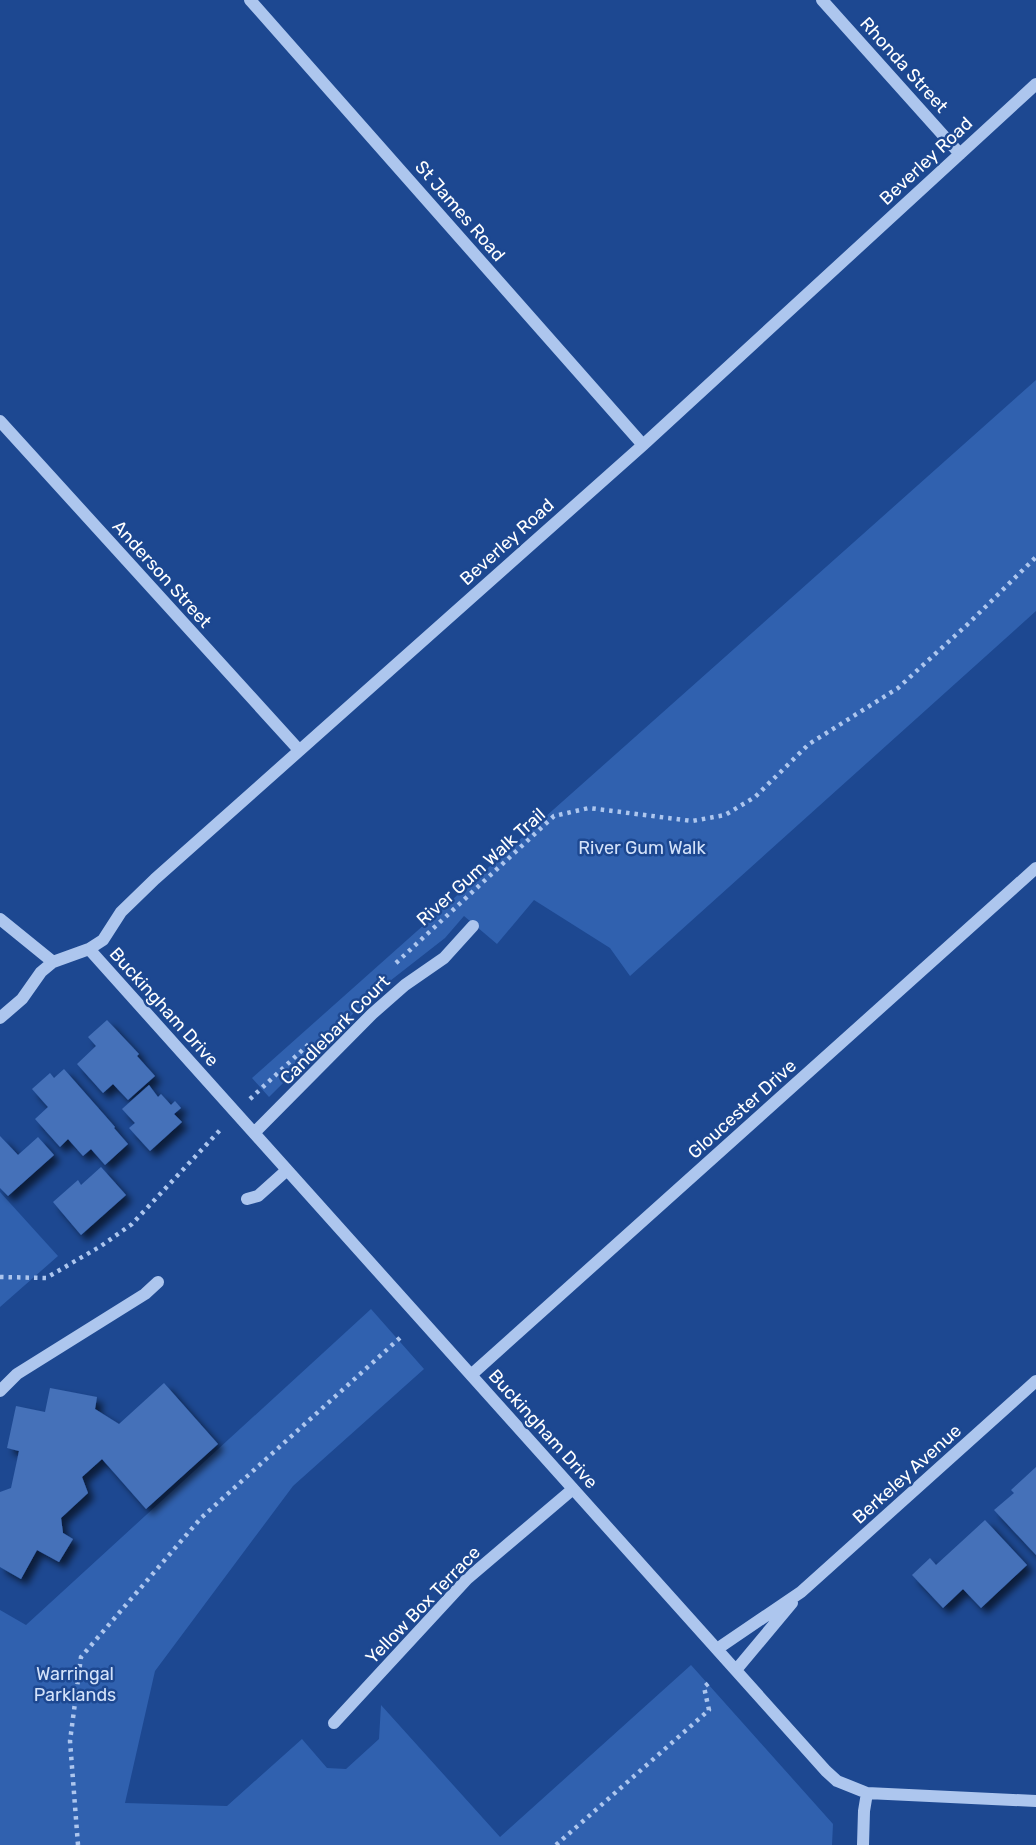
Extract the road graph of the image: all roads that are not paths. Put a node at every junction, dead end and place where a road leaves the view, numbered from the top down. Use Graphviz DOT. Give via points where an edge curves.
graph roads {
  1 [pos="250,0"];
  2 [pos="822,0"];
  3 [pos="1036,84"];
  4 [pos="960,154"];
  5 [pos="0,421"];
  6 [pos="643,445"];
  7 [pos="299,750"];
  8 [pos="1036,868"];
  9 [pos="0,919"];
  10 [pos="473,926"];
  11 [pos="89,949"];
  12 [pos="53,962"];
  13 [pos="0,1018"];
  14 [pos="254,1133"];
  15 [pos="287,1170"];
  16 [pos="247,1199"];
  17 [pos="158,1282"];
  18 [pos="471,1375"];
  19 [pos="1036,1381"];
  20 [pos="0,1391"];
  21 [pos="573,1489"];
  22 [pos="801,1592"];
  23 [pos="717,1649"];
  24 [pos="736,1670"];
  25 [pos="334,1723"];
  26 [pos="867,1793"];
  27 [pos="1036,1801"];
  28 [pos="863,1845"];
  1 -- 6 [label="street, St James Road"];
  2 -- 4 [label="street, Rhonda Street"];
  3 -- 4 [label="street, Beverley Road"];
  4 -- 6 [label="street, Beverley Road"];
  5 -- 7 [label="street, Anderson Street"];
  6 -- 7 [label="street, Beverley Road"];
  7 -- 11 [label="street, Beverley Road" via="121,912 103,940"];
  8 -- 18 [label="street, Gloucester Drive"];
  9 -- 12 [label="street"];
  10 -- 14 [label="street, Candlebark Court" via="444,958 372,1014"];
  11 -- 12 [label="street, Beverley Road"];
  11 -- 14 [label="street, Buckingham Drive"];
  12 -- 13 [label="street, Beverley Road"];
  14 -- 15 [label="street, Buckingham Drive"];
  15 -- 16 [label="street" via="258,1196"];
  15 -- 18 [label="street, Buckingham Drive"];
  17 -- 20 [label="street" via="17,1374"];
  18 -- 21 [label="street, Buckingham Drive"];
  19 -- 22 [label="street, Berkeley Avenue"];
  21 -- 23 [label="street, Buckingham Drive"];
  21 -- 25 [label="street, Yellow Box Terrace" via="467,1579"];
  22 -- 23 [label="street, Berkeley Avenue"];
  22 -- 24 [label="street, Berkeley Avenue"];
  23 -- 24 [label="street, Buckingham Drive"];
  24 -- 26 [label="street, Buckingham Drive" via="826,1771 837,1781"];
  26 -- 27 [label="street, Buckingham Drive"];
  26 -- 28 [label="street"];
}
